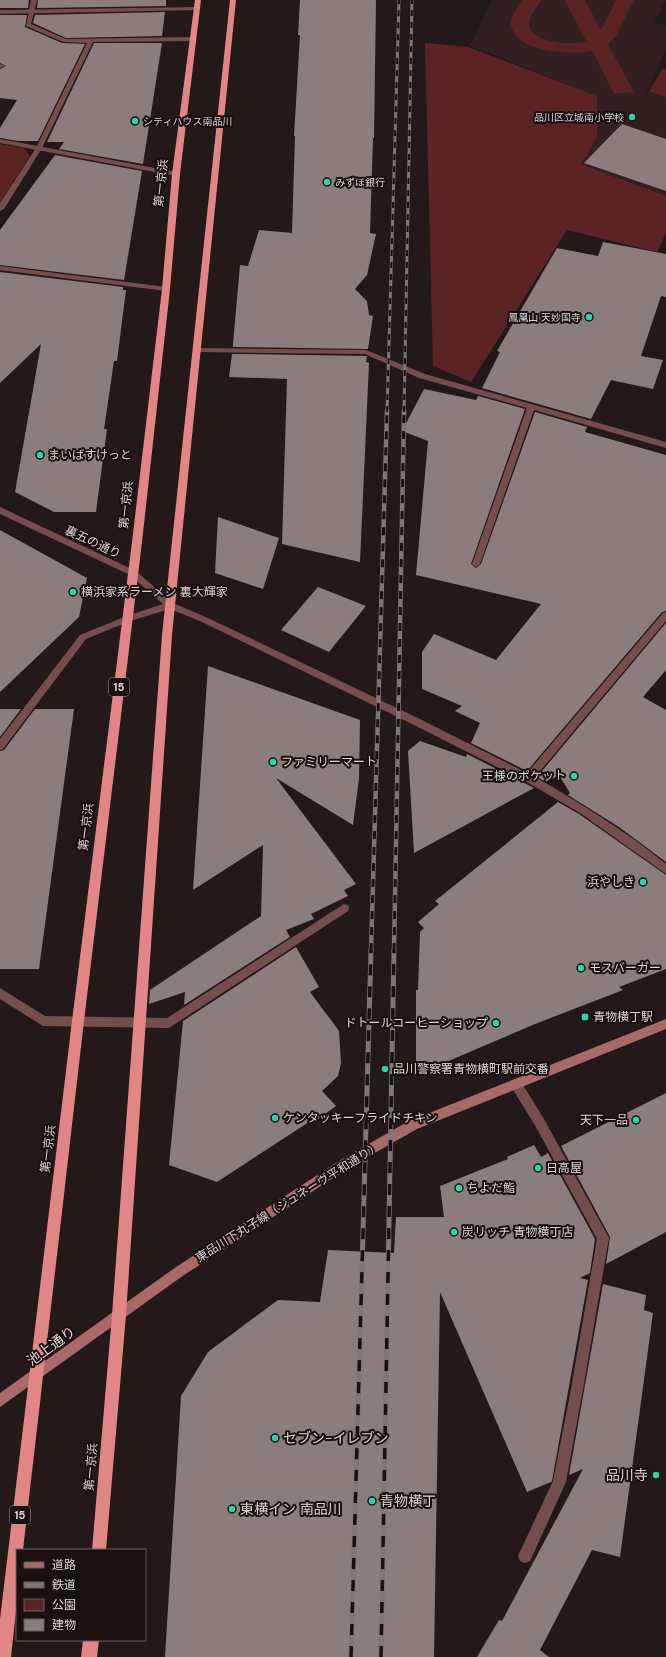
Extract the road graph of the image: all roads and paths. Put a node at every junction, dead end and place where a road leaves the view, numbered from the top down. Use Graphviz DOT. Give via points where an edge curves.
graph roads {
  1 [pos="34,0"];
  2 [pos="233,0"];
  3 [pos="198,4"];
  4 [pos="31,11"];
  5 [pos="0,12"];
  6 [pos="193,39"];
  7 [pos="91,41"];
  8 [pos="0,141"];
  9 [pos="40,148"];
  10 [pos="176,174"];
  11 [pos="0,209"];
  12 [pos="0,268"];
  13 [pos="166,289"];
  14 [pos="197,350"];
  15 [pos="531,407"];
  16 [pos="666,445"];
  17 [pos="1,513"];
  18 [pos="476,564"];
  19 [pos="133,573"];
  20 [pos="170,605"];
  21 [pos="666,615"];
  22 [pos="127,619"];
  23 [pos="0,746"];
  24 [pos="528,778"];
  25 [pos="666,870"];
  26 [pos="344,908"];
  27 [pos="0,993"];
  28 [pos="78,1022"];
  29 [pos="140,1023"];
  30 [pos="666,1024"];
  31 [pos="516,1084"];
  32 [pos="119,1315"];
  33 [pos="37,1374"];
  34 [pos="0,1401"];
  35 [pos="98,1549"];
  36 [pos="525,1556"];
  37 [pos="91,1641"];
  38 [pos="3,1657"];
  39 [pos="89,1657"];
  1 -- 4 [label="street"];
  2 -- 14 [label="highway, 第一京浜"];
  3 -- 4 [label="street"];
  3 -- 6 [label="highway, 第一京浜 / 15"];
  4 -- 5 [label="street"];
  4 -- 7 [label="street" via="28,24 65,41"];
  6 -- 7 [label="street"];
  6 -- 10 [label="highway, 第一京浜 / 15"];
  7 -- 9 [label="street"];
  8 -- 9 [label="street"];
  9 -- 10 [label="street"];
  9 -- 11 [label="street"];
  10 -- 13 [label="highway, 第一京浜 / 15"];
  12 -- 13 [label="street"];
  13 -- 19 [label="highway, 第一京浜 / 15"];
  14 -- 15 [label="street" via="366,352 422,376"];
  14 -- 20 [label="highway, 第一京浜"];
  15 -- 16 [label="street"];
  15 -- 18 [label="street"];
  17 -- 19 [label="street, 裏五の通り"];
  19 -- 20 [label="street, 裏五の通り"];
  19 -- 22 [label="highway, 第一京浜 / 15"];
  20 -- 22 [label="street"];
  20 -- 24 [label="street, 裏五の通り" via="408,717"];
  20 -- 29 [label="highway, 第一京浜"];
  21 -- 24 [label="street"];
  22 -- 23 [label="street" via="83,637"];
  22 -- 28 [label="highway, 第一京浜 / 15"];
  24 -- 25 [label="street, 裏五の通り" via="584,810"];
  26 -- 29 [label="street" via="168,1023"];
  27 -- 28 [label="street" via="43,1021"];
  28 -- 29 [label="street"];
  28 -- 33 [label="highway, 第一京浜 / 15"];
  29 -- 32 [label="highway, 第一京浜"];
  30 -- 31 [label="main road, 東品川下丸子線（ジュネーヴ平和通り）"];
  31 -- 32 [label="main road, 東品川下丸子線（ジュネーヴ平和通り）" via="413,1125 346,1163 180,1271"];
  31 -- 36 [label="street" via="602,1238 559,1482"];
  32 -- 33 [label="main road, 池上通り"];
  32 -- 35 [label="highway, 第一京浜"];
  33 -- 34 [label="main road, 池上通り"];
  33 -- 38 [label="highway, 第一京浜 / 15"];
  37 -- 39 [label="highway"];
}
